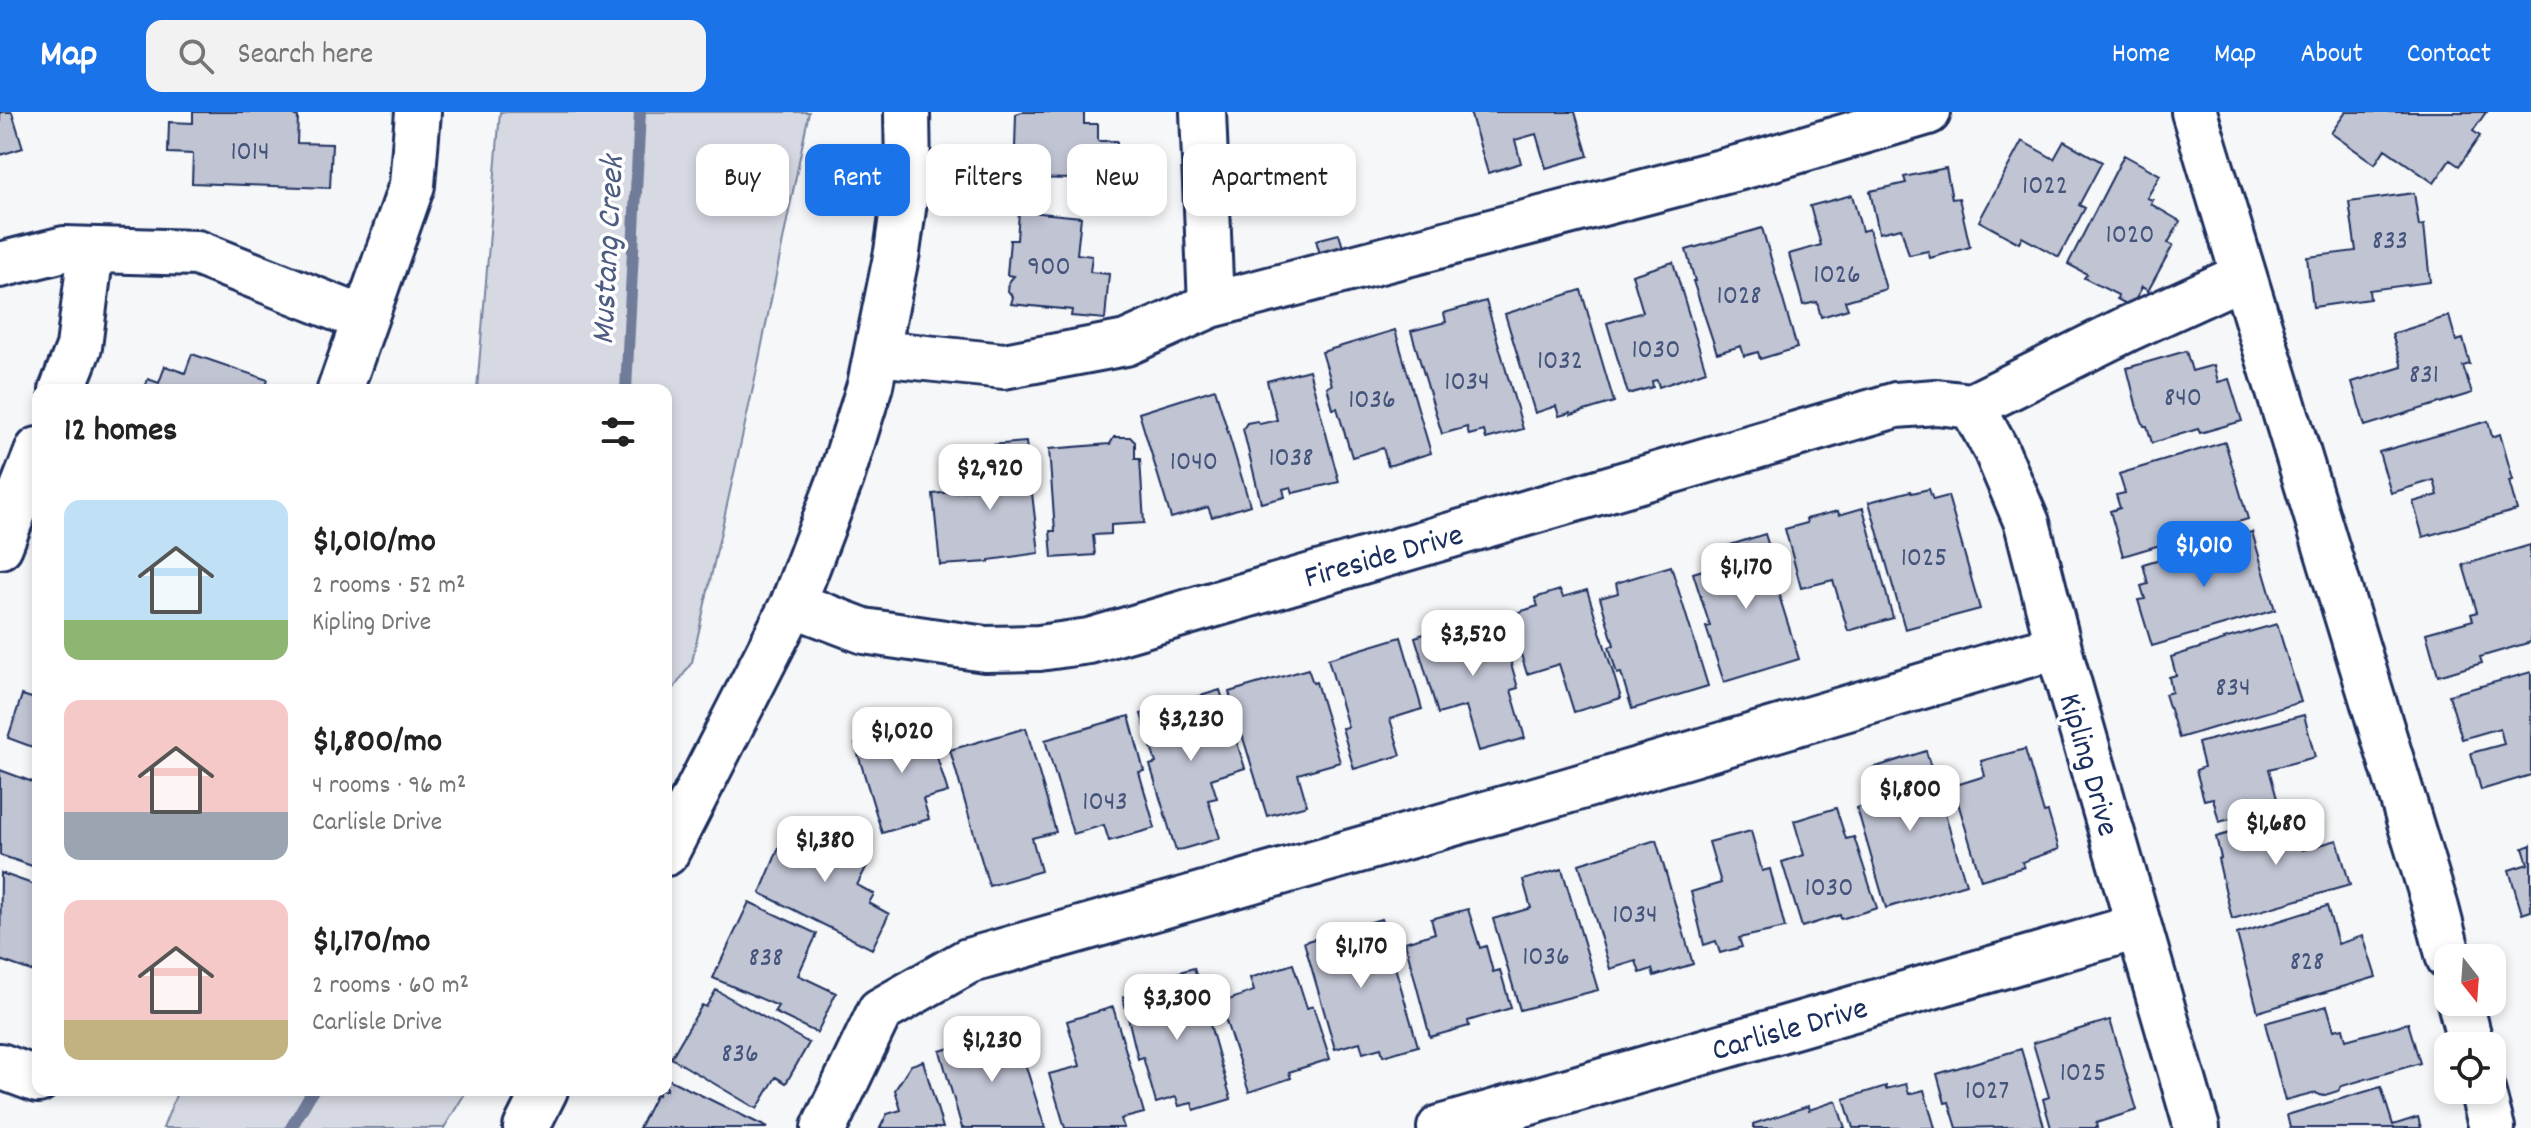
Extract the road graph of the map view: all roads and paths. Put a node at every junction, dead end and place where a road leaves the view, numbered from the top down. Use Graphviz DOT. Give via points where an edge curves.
graph roads {
  1 [pos="418,112"];
  2 [pos="907,112"];
  3 [pos="1203,112"];
  4 [pos="1928,112"];
  5 [pos="2194,112"];
  6 [pos="91,250"];
  7 [pos="0,265"];
  8 [pos="2243,276"];
  9 [pos="1211,305"];
  10 [pos="364,319"];
  11 [pos="877,353"];
  12 [pos="64,384"];
  13 [pos="342,384"];
  14 [pos="1972,406"];
  15 [pos="32,465"];
  16 [pos="0,546"];
  17 [pos="793,604"];
  18 [pos="2058,646"];
  19 [pos="672,841"];
  20 [pos="2137,927"];
  21 [pos="2445,944"];
  22 [pos="0,1066"];
  23 [pos="32,1078"];
  24 [pos="542,1096"];
  25 [pos="2486,1104"];
  26 [pos="526,1128"];
  27 [pos="824,1128"];
  28 [pos="1440,1128"];
  29 [pos="2197,1128"];
  30 [pos="2492,1128"];
  1 -- 10 [label="street" via="412,185"];
  2 -- 11 [label="street" via="906,189"];
  3 -- 9 [label="street"];
  4 -- 9 [label="street" via="1756,163"];
  5 -- 8 [label="street"];
  6 -- 7 [label="street" via="64,249"];
  6 -- 10 [label="street" via="197,253"];
  6 -- 12 [label="street" via="79,347"];
  8 -- 14 [label="street"];
  8 -- 21 [label="street"];
  9 -- 11 [label="street" via="1126,343 1004,366"];
  10 -- 13 [label="street"];
  11 -- 17 [label="street" via="841,478"];
  14 -- 17 [label="street, Fireside Drive" via="1896,405 1089,641 985,649 864,631"];
  14 -- 18 [label="street, Kipling Drive" via="2027,523"];
  15 -- 16 [label="street"];
  17 -- 19 [label="street"];
  18 -- 20 [label="street, Kipling Drive"];
  18 -- 27 [label="street" via="968,961 880,1011"];
  20 -- 28 [label="street, Carlisle Drive"];
  20 -- 29 [label="street, Kipling Drive"];
  22 -- 23 [label="street"];
  24 -- 26 [label="street"];
  25 -- 30 [label="street"];
}
